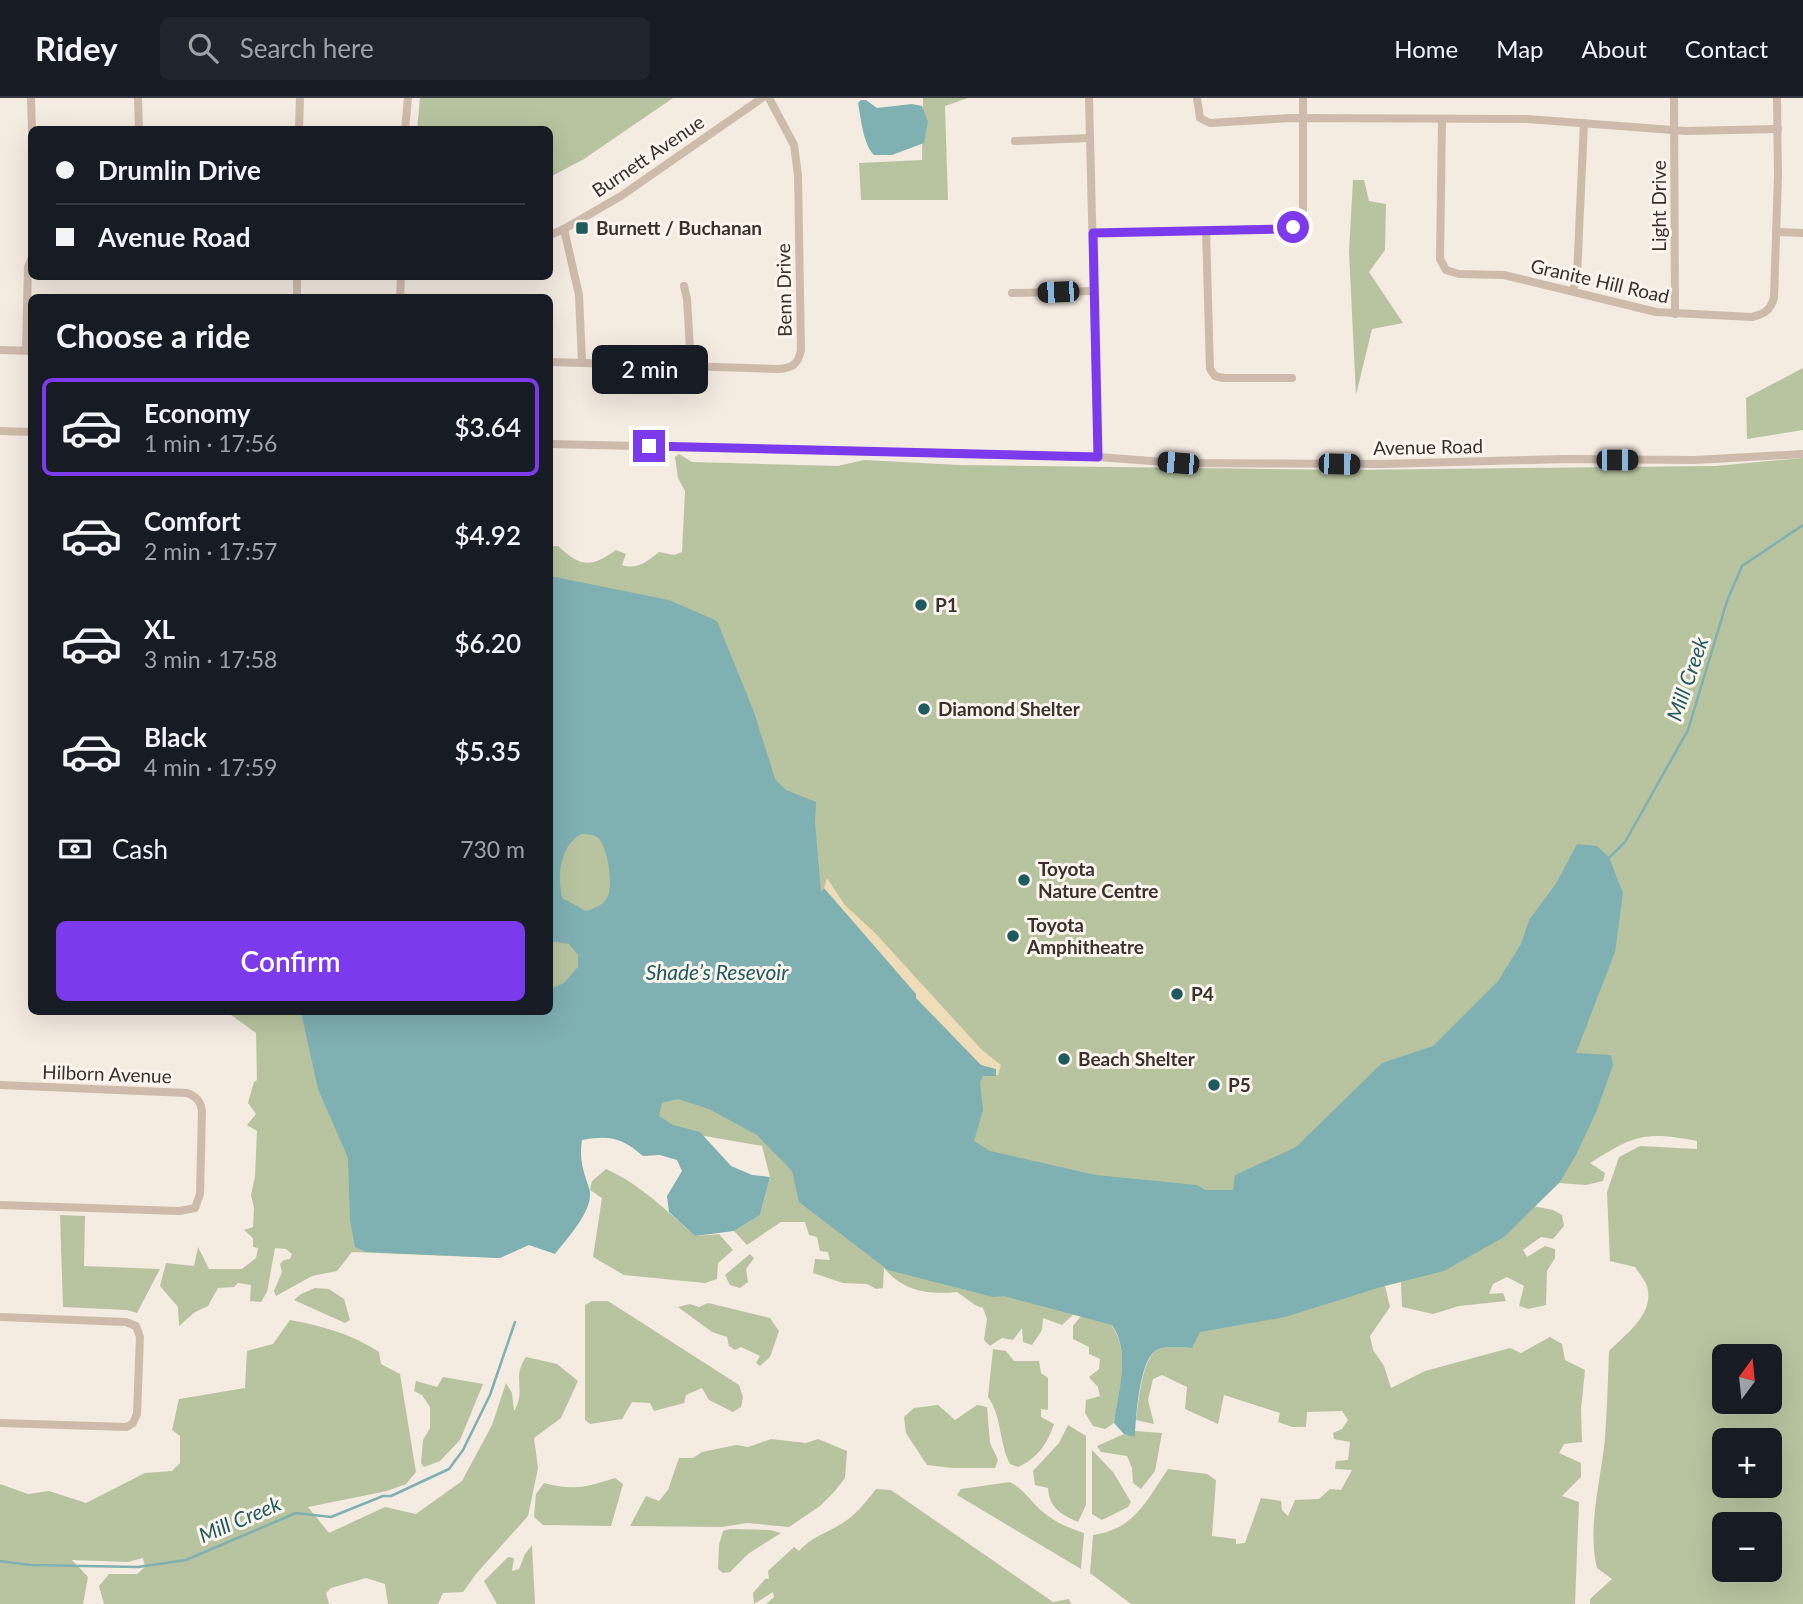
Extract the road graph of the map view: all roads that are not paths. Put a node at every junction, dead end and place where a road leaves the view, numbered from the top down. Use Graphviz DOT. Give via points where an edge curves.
graph roads {
  1 [pos="31,98"];
  2 [pos="138,98"];
  3 [pos="300,98"];
  4 [pos="408,98"];
  5 [pos="762,98"];
  6 [pos="769,98"];
  7 [pos="1089,98"];
  8 [pos="1197,98"];
  9 [pos="1303,98"];
  10 [pos="1674,98"];
  11 [pos="1777,98"];
  12 [pos="1303,118"];
  13 [pos="1442,119"];
  14 [pos="1584,123"];
  15 [pos="32,126"];
  16 [pos="139,126"];
  17 [pos="299,126"];
  18 [pos="405,126"];
  19 [pos="1674,129"];
  20 [pos="1778,129"];
  21 [pos="1090,138"];
  22 [pos="1015,141"];
  23 [pos="565,229"];
  24 [pos="1206,230"];
  25 [pos="1776,232"];
  26 [pos="1093,233"];
  27 [pos="1803,233"];
  28 [pos="553,234"];
  29 [pos="684,286"];
  30 [pos="1573,290"];
  31 [pos="1094,291"];
  32 [pos="1012,293"];
  33 [pos="1675,314"];
  34 [pos="0,350"];
  35 [pos="28,351"];
  36 [pos="553,362"];
  37 [pos="582,362"];
  38 [pos="691,366"];
  39 [pos="1292,378"];
  40 [pos="0,431"];
  41 [pos="28,432"];
  42 [pos="553,444"];
  43 [pos="1803,454"];
  44 [pos="1098,457"];
  45 [pos="0,1085"];
  46 [pos="0,1205"];
  47 [pos="0,1317"];
  48 [pos="0,1423"];
  1 -- 15 [label="street"];
  2 -- 16 [label="street"];
  3 -- 17 [label="street"];
  4 -- 18 [label="street"];
  5 -- 23 [label="street, Burnett Avenue" via="621,196"];
  6 -- 38 [label="street, Benn Drive" via="793,145 798,175 800,357 791,368"];
  7 -- 21 [label="street"];
  8 -- 12 [label="street" via="1200,118 1210,123"];
  9 -- 12 [label="street"];
  10 -- 19 [label="street, Light Drive"];
  11 -- 20 [label="street, Granite Hill Road"];
  12 -- 13 [label="street"];
  12 -- 24 [label="street" via="1300,220 1281,229"];
  13 -- 14 [label="street"];
  13 -- 30 [label="street, Granite Hill Road" via="1442,265 1452,273 1504,275"];
  14 -- 19 [label="street"];
  14 -- 30 [label="street"];
  19 -- 20 [label="street"];
  19 -- 33 [label="street, Light Drive"];
  20 -- 25 [label="street, Granite Hill Road"];
  21 -- 22 [label="street"];
  21 -- 26 [label="street"];
  23 -- 28 [label="street, Burnett Avenue"];
  23 -- 37 [label="street" via="579,295"];
  24 -- 26 [label="street"];
  24 -- 39 [label="street" via="1210,369 1223,378"];
  25 -- 27 [label="street"];
  25 -- 33 [label="street, Granite Hill Road" via="1774,298 1764,314"];
  26 -- 31 [label="street"];
  29 -- 38 [label="street"];
  30 -- 33 [label="street, Granite Hill Road"];
  31 -- 32 [label="street"];
  31 -- 44 [label="street"];
  34 -- 35 [label="street"];
  36 -- 37 [label="street, Benn Drive"];
  37 -- 38 [label="street, Benn Drive"];
  40 -- 41 [label="street"];
  42 -- 44 [label="street, Avenue Road"];
  43 -- 44 [label="street, Avenue Road" via="1383,464 1178,463"];
  45 -- 46 [label="street, Hilborn Avenue" via="187,1093 201,1102 202,1110 200,1194 195,1208"];
  47 -- 48 [label="street" via="126,1322 136,1326 141,1337 137,1414 127,1427"];
}
